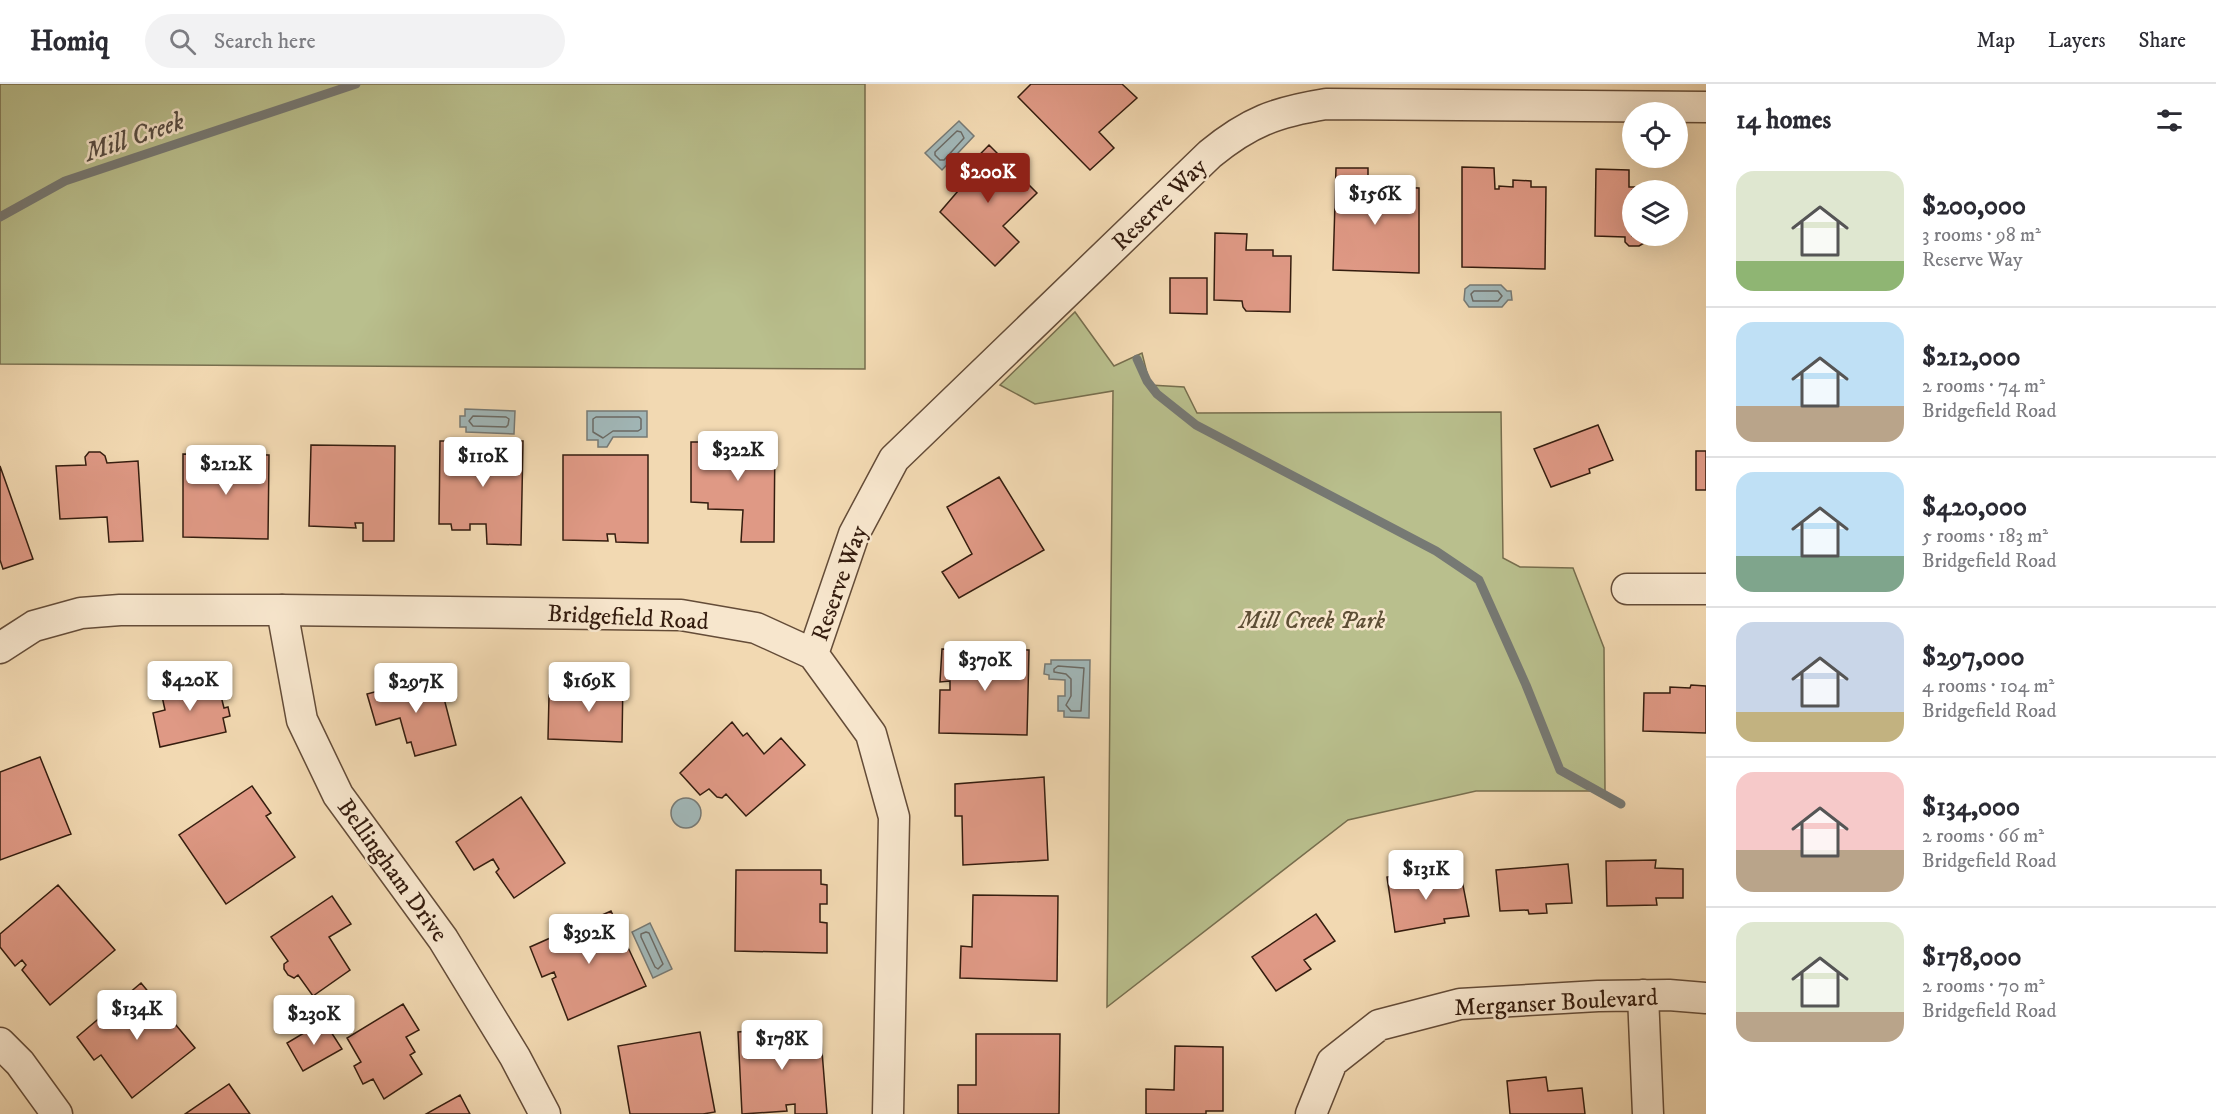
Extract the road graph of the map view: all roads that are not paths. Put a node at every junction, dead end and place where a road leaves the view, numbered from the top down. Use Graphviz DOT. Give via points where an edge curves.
graph roads {
  1 [pos="1706,107"];
  2 [pos="1627,589"];
  3 [pos="1706,589"];
  4 [pos="282,610"];
  5 [pos="0,648"];
  6 [pos="813,654"];
  7 [pos="1643,995"];
  8 [pos="1706,998"];
  9 [pos="0,1043"];
  10 [pos="57,1114"];
  11 [pos="545,1114"];
  12 [pos="888,1114"];
  13 [pos="1311,1114"];
  14 [pos="1647,1114"];
  1 -- 6 [label="street, Reserve Way" via="1326,104 1263,119 1234,135 894,459 854,534"];
  2 -- 3 [label="street"];
  4 -- 5 [label="street, Bridgefield Road" via="81,613 34,626"];
  4 -- 6 [label="street, Bridgefield Road" via="681,615 756,628"];
  4 -- 11 [label="street, Bellingham Drive" via="302,720 338,795 443,939"];
  6 -- 12 [label="street, Bridgefield Road" via="871,734 894,817"];
  7 -- 8 [label="street, Merganser Boulevard"];
  7 -- 13 [label="street, Merganser Boulevard" via="1460,1004 1379,1025 1332,1062"];
  7 -- 14 [label="street"];
  9 -- 10 [label="street" via="20,1063"];
}
